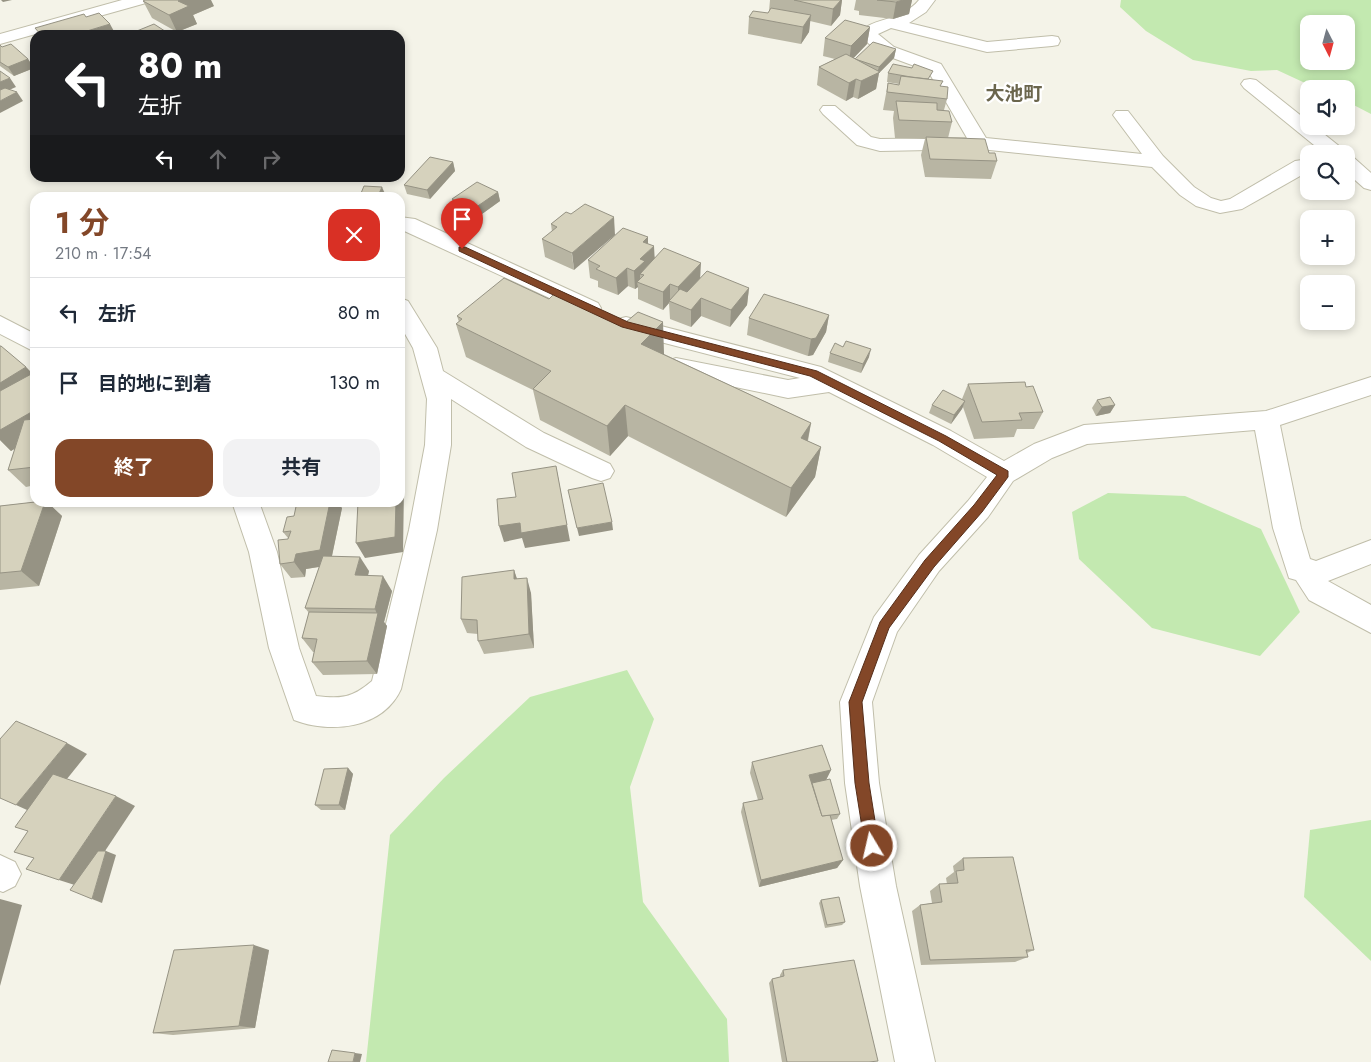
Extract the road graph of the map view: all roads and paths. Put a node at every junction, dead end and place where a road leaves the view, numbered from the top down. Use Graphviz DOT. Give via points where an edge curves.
graph roads {
  1 [pos="927,0"];
  2 [pos="145,4"];
  3 [pos="891,23"];
  4 [pos="37,30"];
  5 [pos="70,30"];
  6 [pos="30,32"];
  7 [pos="0,39"];
  8 [pos="30,41"];
  9 [pos="1052,41"];
  10 [pos="0,50"];
  11 [pos="1250,84"];
  12 [pos="829,110"];
  13 [pos="1122,115"];
  14 [pos="980,143"];
  15 [pos="1325,145"];
  16 [pos="1160,162"];
  17 [pos="1300,167"];
  18 [pos="1355,170"];
  19 [pos="1371,184"];
  20 [pos="405,223"];
  21 [pos="405,314"];
  22 [pos="0,324"];
  23 [pos="30,341"];
  24 [pos="676,367"];
  25 [pos="433,376"];
  26 [pos="831,382"];
  27 [pos="1371,386"];
  28 [pos="1266,420"];
  29 [pos="601,472"];
  30 [pos="1004,474"];
  31 [pos="247,507"];
  32 [pos="1371,552"];
  33 [pos="1306,571"];
  34 [pos="1371,620"];
  35 [pos="915,1062"];
  1 -- 3 [label="street" via="916,15"];
  2 -- 4 [label="street"];
  2 -- 5 [label="street"];
  3 -- 9 [label="street" via="987,47"];
  3 -- 14 [label="street" via="869,32 872,40 902,58 935,68"];
  6 -- 7 [label="street"];
  8 -- 10 [label="street"];
  11 -- 15 [label="street"];
  12 -- 14 [label="street" via="864,141 880,145"];
  13 -- 16 [label="street"];
  14 -- 16 [label="street"];
  16 -- 17 [label="street" via="1189,194 1218,208 1234,205"];
  18 -- 19 [label="street"];
  20 -- 26 [label="street" via="625,325 813,373"];
  21 -- 25 [label="street" via="426,348"];
  22 -- 23 [label="street"];
  24 -- 26 [label="street" via="788,388"];
  25 -- 29 [label="street" via="535,440"];
  25 -- 31 [label="street" via="439,399 438,445 423,530 385,689 369,704 338,714 305,709 284,648 263,552"];
  26 -- 30 [label="street" via="942,438"];
  27 -- 28 [label="street"];
  28 -- 30 [label="street" via="1084,435 1043,451"];
  28 -- 33 [label="street" via="1287,528 1299,569"];
  30 -- 35 [label="street" via="978,509 929,563 884,626 856,702 862,783 876,870"];
  32 -- 33 [label="street" via="1316,574"];
  33 -- 34 [label="street" via="1319,591"];
}
